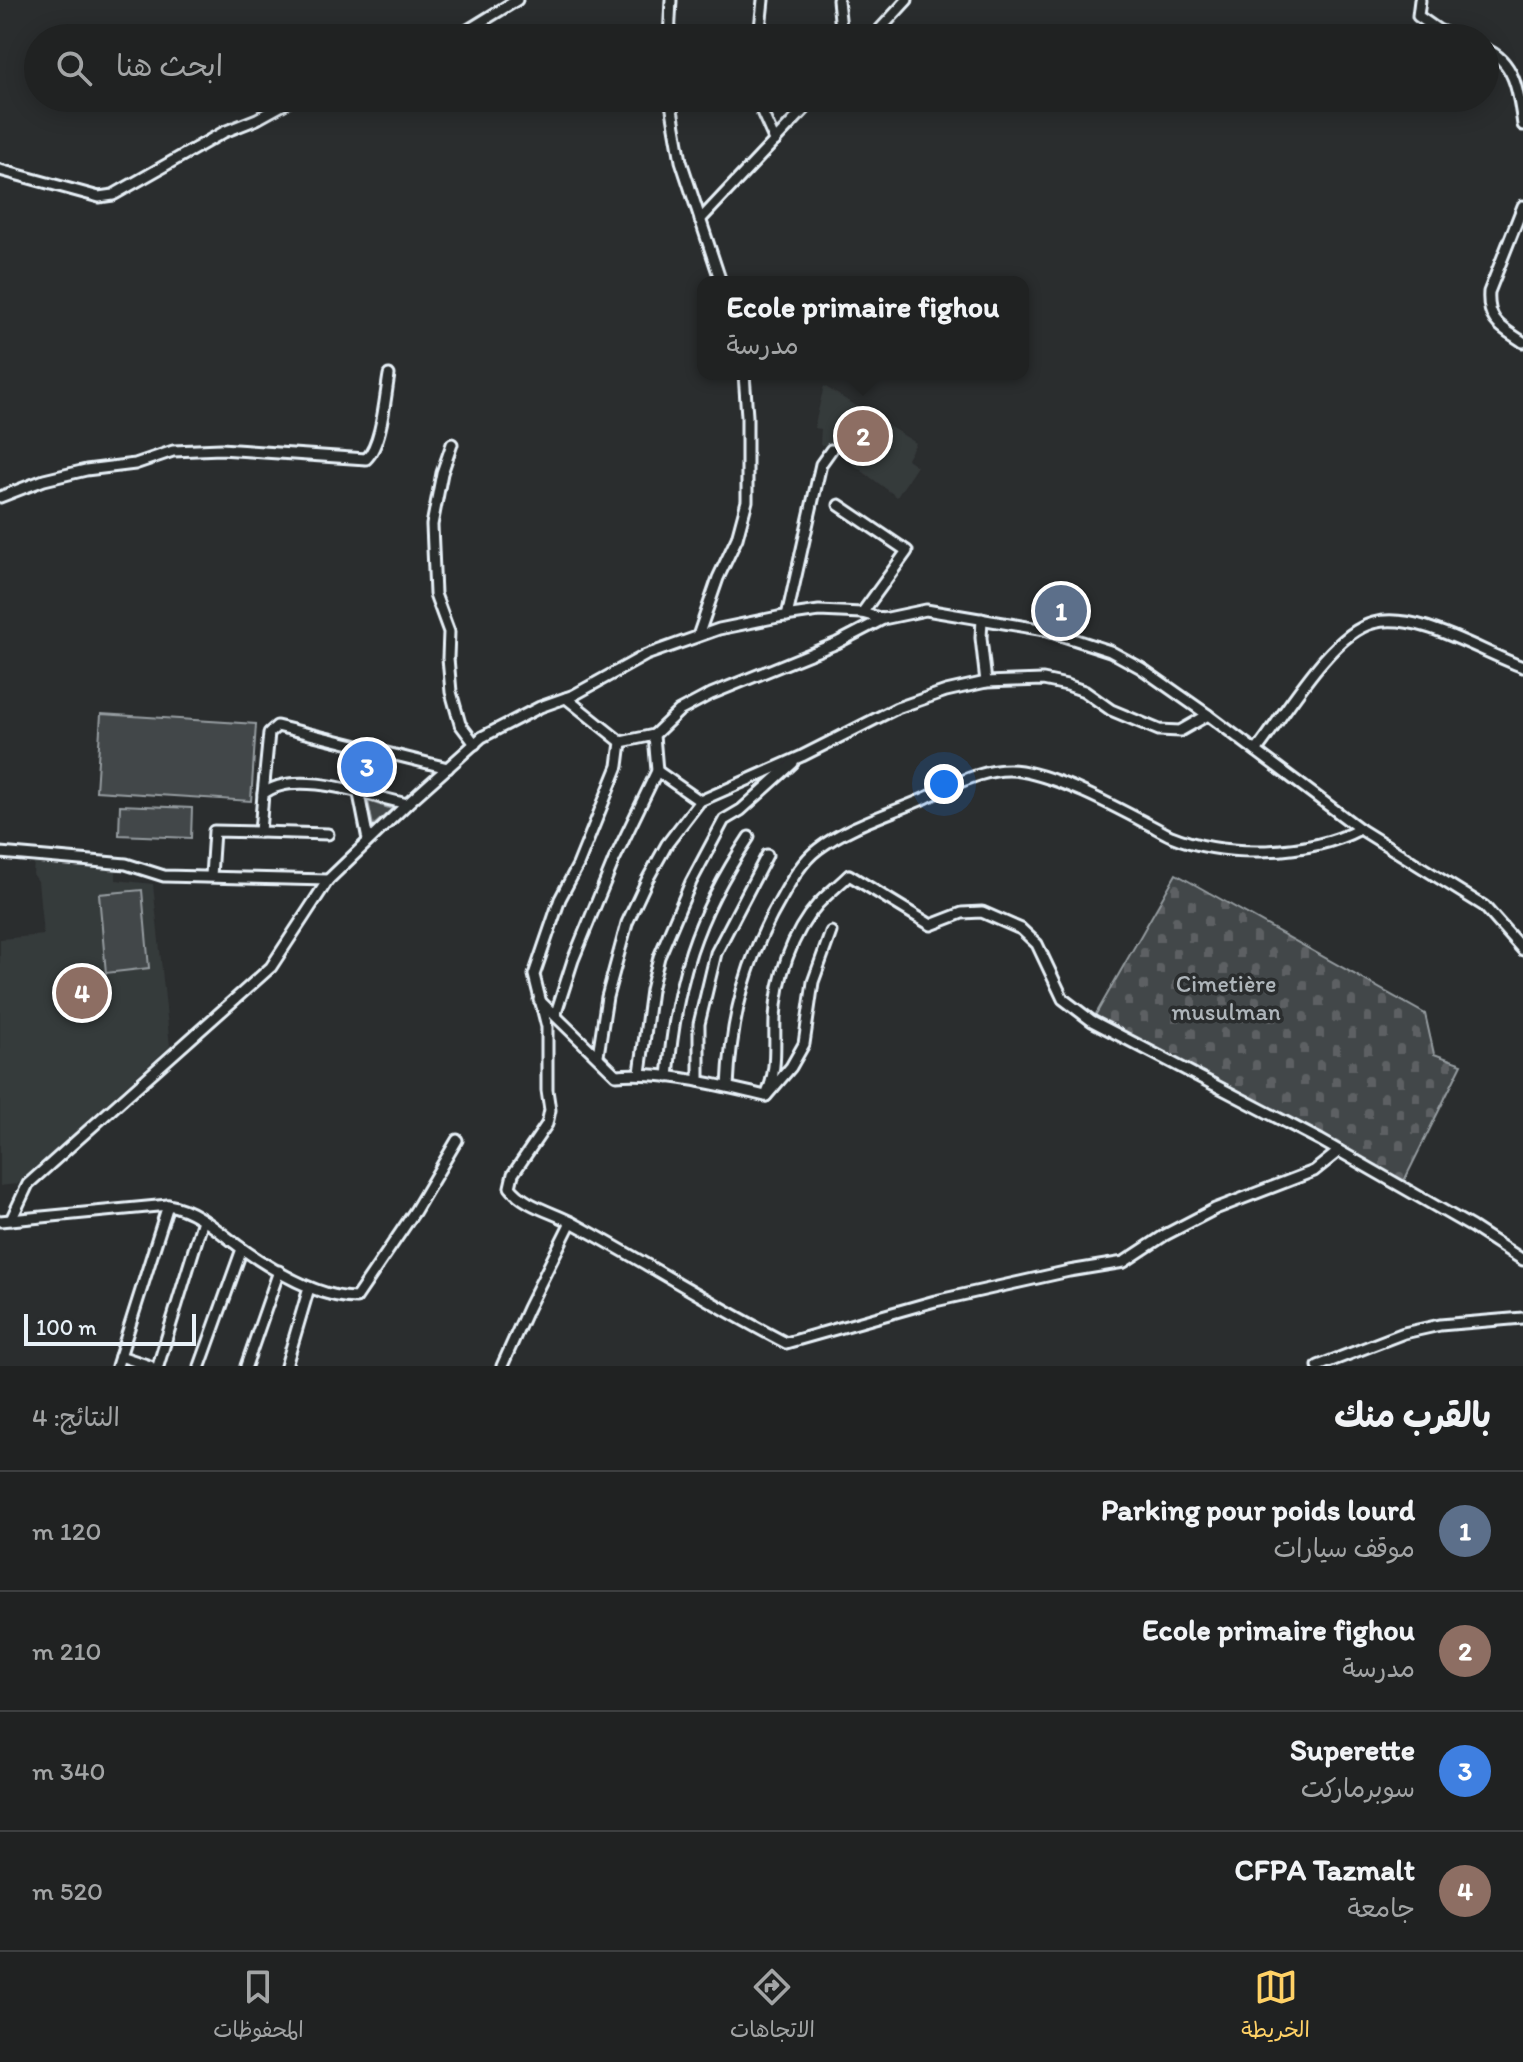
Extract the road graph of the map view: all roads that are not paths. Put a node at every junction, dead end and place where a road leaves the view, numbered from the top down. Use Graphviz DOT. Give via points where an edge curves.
graph roads {
  1 [pos="517,0"];
  2 [pos="671,0"];
  3 [pos="763,0"];
  4 [pos="838,0"];
  5 [pos="907,0"];
  6 [pos="1420,0"];
  7 [pos="478,24"];
  8 [pos="670,24"];
  9 [pos="760,24"];
  10 [pos="841,24"];
  11 [pos="885,24"];
  12 [pos="1429,24"];
  13 [pos="1499,58"];
  14 [pos="270,112"];
  15 [pos="672,112"];
  16 [pos="763,112"];
  17 [pos="802,112"];
  18 [pos="1523,125"];
  19 [pos="775,141"];
  20 [pos="0,170"];
  21 [pos="1523,206"];
  22 [pos="700,220"];
  23 [pos="719,276"];
  24 [pos="1523,342"];
  25 [pos="389,375"];
  26 [pos="744,380"];
  27 [pos="452,444"];
  28 [pos="831,450"];
  29 [pos="0,497"];
  30 [pos="839,505"];
  31 [pos="862,613"];
  32 [pos="787,616"];
  33 [pos="883,619"];
  34 [pos="982,619"];
  35 [pos="698,636"];
  36 [pos="1523,667"];
  37 [pos="986,682"];
  38 [pos="566,698"];
  39 [pos="1208,715"];
  40 [pos="654,735"];
  41 [pos="621,742"];
  42 [pos="475,744"];
  43 [pos="1256,751"];
  44 [pos="802,756"];
  45 [pos="448,768"];
  46 [pos="657,771"];
  47 [pos="263,794"];
  48 [pos="359,794"];
  49 [pos="700,801"];
  50 [pos="407,804"];
  51 [pos="1360,829"];
  52 [pos="260,832"];
  53 [pos="328,834"];
  54 [pos="749,837"];
  55 [pos="368,840"];
  56 [pos="0,853"];
  57 [pos="767,855"];
  58 [pos="211,876"];
  59 [pos="328,880"];
  60 [pos="831,932"];
  61 [pos="1523,950"];
  62 [pos="539,1000"];
  63 [pos="556,1013"];
  64 [pos="598,1055"];
  65 [pos="640,1073"];
  66 [pos="668,1077"];
  67 [pos="699,1081"];
  68 [pos="728,1087"];
  69 [pos="766,1096"];
  70 [pos="457,1140"];
  71 [pos="1339,1151"];
  72 [pos="168,1205"];
  73 [pos="11,1220"];
  74 [pos="203,1220"];
  75 [pos="0,1221"];
  76 [pos="571,1222"];
  77 [pos="242,1249"];
  78 [pos="1523,1260"];
  79 [pos="279,1271"];
  80 [pos="309,1288"];
  81 [pos="1523,1318"];
  82 [pos="118,1361"];
  83 [pos="150,1366"];
  84 [pos="158,1366"];
  85 [pos="200,1366"];
  86 [pos="246,1366"];
  87 [pos="286,1366"];
  88 [pos="502,1366"];
  89 [pos="1318,1366"];
  1 -- 7 [label="street"];
  2 -- 8 [label="street"];
  3 -- 9 [label="street"];
  4 -- 10 [label="street"];
  5 -- 11 [label="street"];
  6 -- 12 [label="street" via="1418,16"];
  13 -- 18 [label="street" via="1518,86"];
  14 -- 20 [label="street" via="113,195 99,197"];
  15 -- 22 [label="street"];
  16 -- 19 [label="street"];
  17 -- 19 [label="street"];
  19 -- 22 [label="street"];
  21 -- 24 [label="street" via="1488,306 1492,318"];
  22 -- 23 [label="street"];
  25 -- 29 [label="street" via="380,428 366,459 173,451 135,464 44,480"];
  26 -- 35 [label="street" via="747,501"];
  27 -- 42 [label="street" via="432,525 435,594 449,632 451,692 460,724"];
  28 -- 32 [label="street" via="821,464"];
  30 -- 31 [label="street" via="907,551"];
  31 -- 32 [label="street"];
  31 -- 33 [label="street"];
  32 -- 35 [label="street"];
  33 -- 34 [label="street" via="926,610"];
  33 -- 40 [label="street" via="711,694 679,711"];
  34 -- 37 [label="street"];
  34 -- 39 [label="street" via="1045,630 1110,651"];
  35 -- 38 [label="street" via="646,655"];
  36 -- 43 [label="street" via="1426,627 1393,620 1372,623 1335,647"];
  37 -- 39 [label="street" via="1043,680 1067,685 1159,730 1180,731"];
  37 -- 44 [label="street" via="897,708"];
  38 -- 41 [label="street"];
  38 -- 42 [label="street"];
  39 -- 43 [label="street"];
  40 -- 41 [label="street"];
  40 -- 46 [label="street"];
  41 -- 62 [label="street" via="618,766 543,945 534,975"];
  42 -- 45 [label="street"];
  43 -- 51 [label="street"];
  44 -- 49 [label="street"];
  44 -- 65 [label="street" via="724,820 691,882 659,957"];
  45 -- 47 [label="street" via="277,726 269,733"];
  45 -- 50 [label="street"];
  46 -- 49 [label="street"];
  46 -- 63 [label="street" via="602,886"];
  47 -- 48 [label="street" via="304,781"];
  47 -- 52 [label="street"];
  48 -- 50 [label="street"];
  48 -- 55 [label="street"];
  49 -- 64 [label="street" via="667,844 627,923"];
  50 -- 55 [label="street"];
  51 -- 61 [label="street" via="1484,906"];
  51 -- 68 [label="street" via="1308,848 1227,848 1171,836 1092,796 1018,770 970,779 831,841 797,870 760,935 745,979 734,1016"];
  52 -- 53 [label="street"];
  52 -- 58 [label="street" via="214,831"];
  54 -- 66 [label="street" via="716,893 685,963"];
  55 -- 59 [label="street"];
  56 -- 58 [label="street" via="126,864 164,876"];
  57 -- 67 [label="street" via="716,953 699,1024"];
  58 -- 59 [label="street"];
  59 -- 73 [label="street" via="271,967 28,1184"];
  60 -- 69 [label="street" via="813,982 804,1044"];
  62 -- 63 [label="street"];
  62 -- 76 [label="street" via="547,1027 550,1110 510,1187 517,1196"];
  63 -- 64 [label="street"];
  64 -- 65 [label="street" via="616,1075"];
  65 -- 66 [label="street"];
  66 -- 67 [label="street"];
  67 -- 68 [label="street"];
  68 -- 69 [label="street"];
  69 -- 71 [label="street" via="774,1078 779,983 789,956 817,905 849,875 931,925 982,912 1021,929 1037,944 1063,999 1092,1021"];
  70 -- 80 [label="street" via="356,1298"];
  71 -- 76 [label="street" via="1314,1171 1215,1209 1124,1262 935,1301 786,1343"];
  71 -- 78 [label="street"];
  72 -- 73 [label="street"];
  72 -- 74 [label="street"];
  72 -- 82 [label="street"];
  73 -- 75 [label="street"];
  74 -- 77 [label="street"];
  74 -- 84 [label="street"];
  76 -- 88 [label="street"];
  77 -- 79 [label="street"];
  77 -- 85 [label="street"];
  79 -- 80 [label="street"];
  79 -- 86 [label="street"];
  80 -- 87 [label="street"];
  81 -- 89 [label="street" via="1404,1333"];
  82 -- 83 [label="street"];
}
